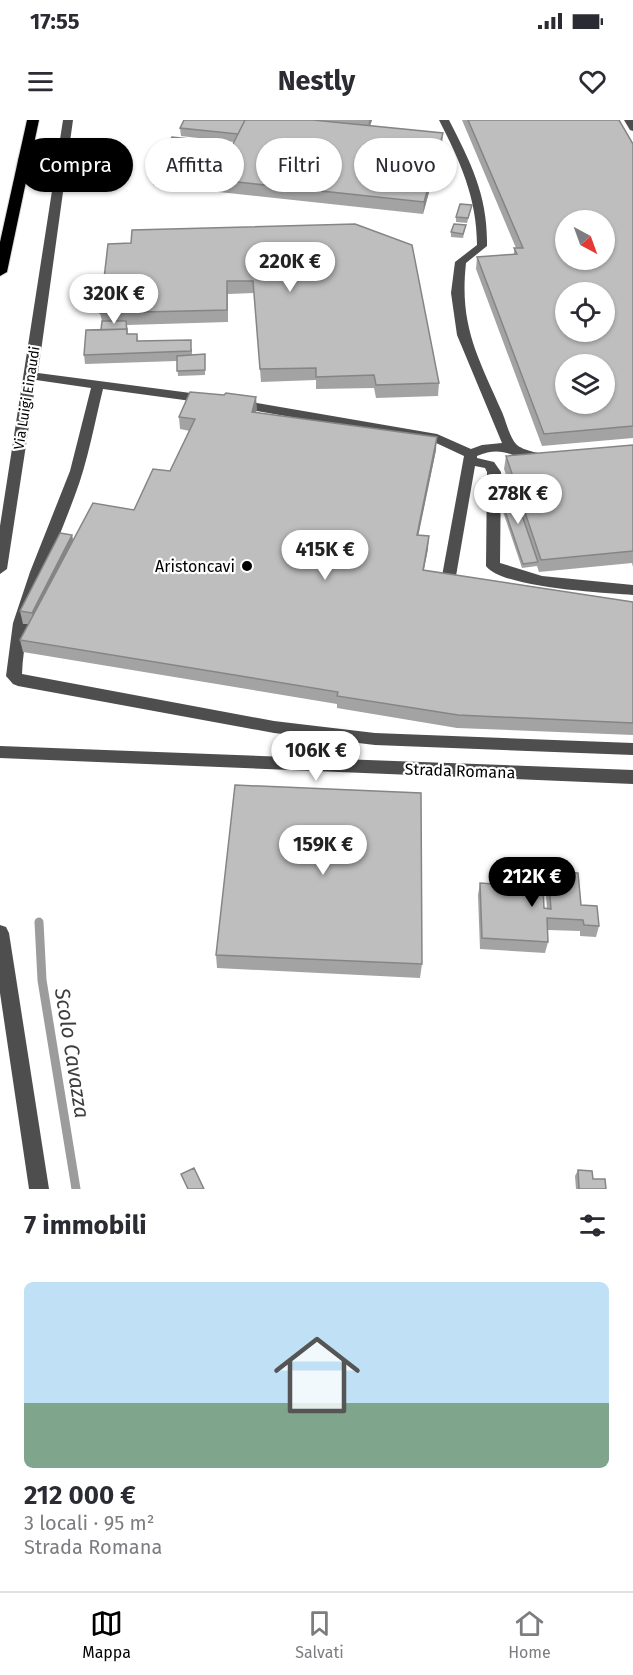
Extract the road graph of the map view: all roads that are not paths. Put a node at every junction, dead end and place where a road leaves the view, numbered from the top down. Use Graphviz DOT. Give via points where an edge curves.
graph roads {
  1 [pos="33,120"];
  2 [pos="68,120"];
  3 [pos="444,120"];
  4 [pos="628,120"];
  5 [pos="633,128"];
  6 [pos="0,272"];
  7 [pos="31,376"];
  8 [pos="99,386"];
  9 [pos="510,447"];
  10 [pos="470,457"];
  11 [pos="555,457"];
  12 [pos="0,569"];
  13 [pos="475,586"];
  14 [pos="633,590"];
  15 [pos="7,667"];
  16 [pos="633,749"];
  17 [pos="0,752"];
  18 [pos="633,777"];
  19 [pos="0,933"];
  20 [pos="39,1189"];
  1 -- 6 [label="highway"];
  2 -- 7 [label="street, Via Luigi Einaudi"];
  3 -- 9 [label="street" via="478,189 484,221 482,246 461,262 457,293 463,335"];
  4 -- 5 [label="street"];
  7 -- 8 [label="street"];
  7 -- 12 [label="street, Via Luigi Einaudi"];
  8 -- 10 [label="street" via="224,402 437,438"];
  8 -- 15 [label="street" via="78,470 19,622"];
  9 -- 10 [label="street" via="482,449"];
  9 -- 11 [label="street" via="533,459"];
  10 -- 13 [label="street" via="448,576 453,583"];
  10 -- 14 [label="street" via="489,465 494,472 493,566 507,574"];
  15 -- 16 [label="street" via="18,680 274,727 375,739"];
  17 -- 18 [label="street, Strada Romana"];
  19 -- 20 [label="street"];
}
